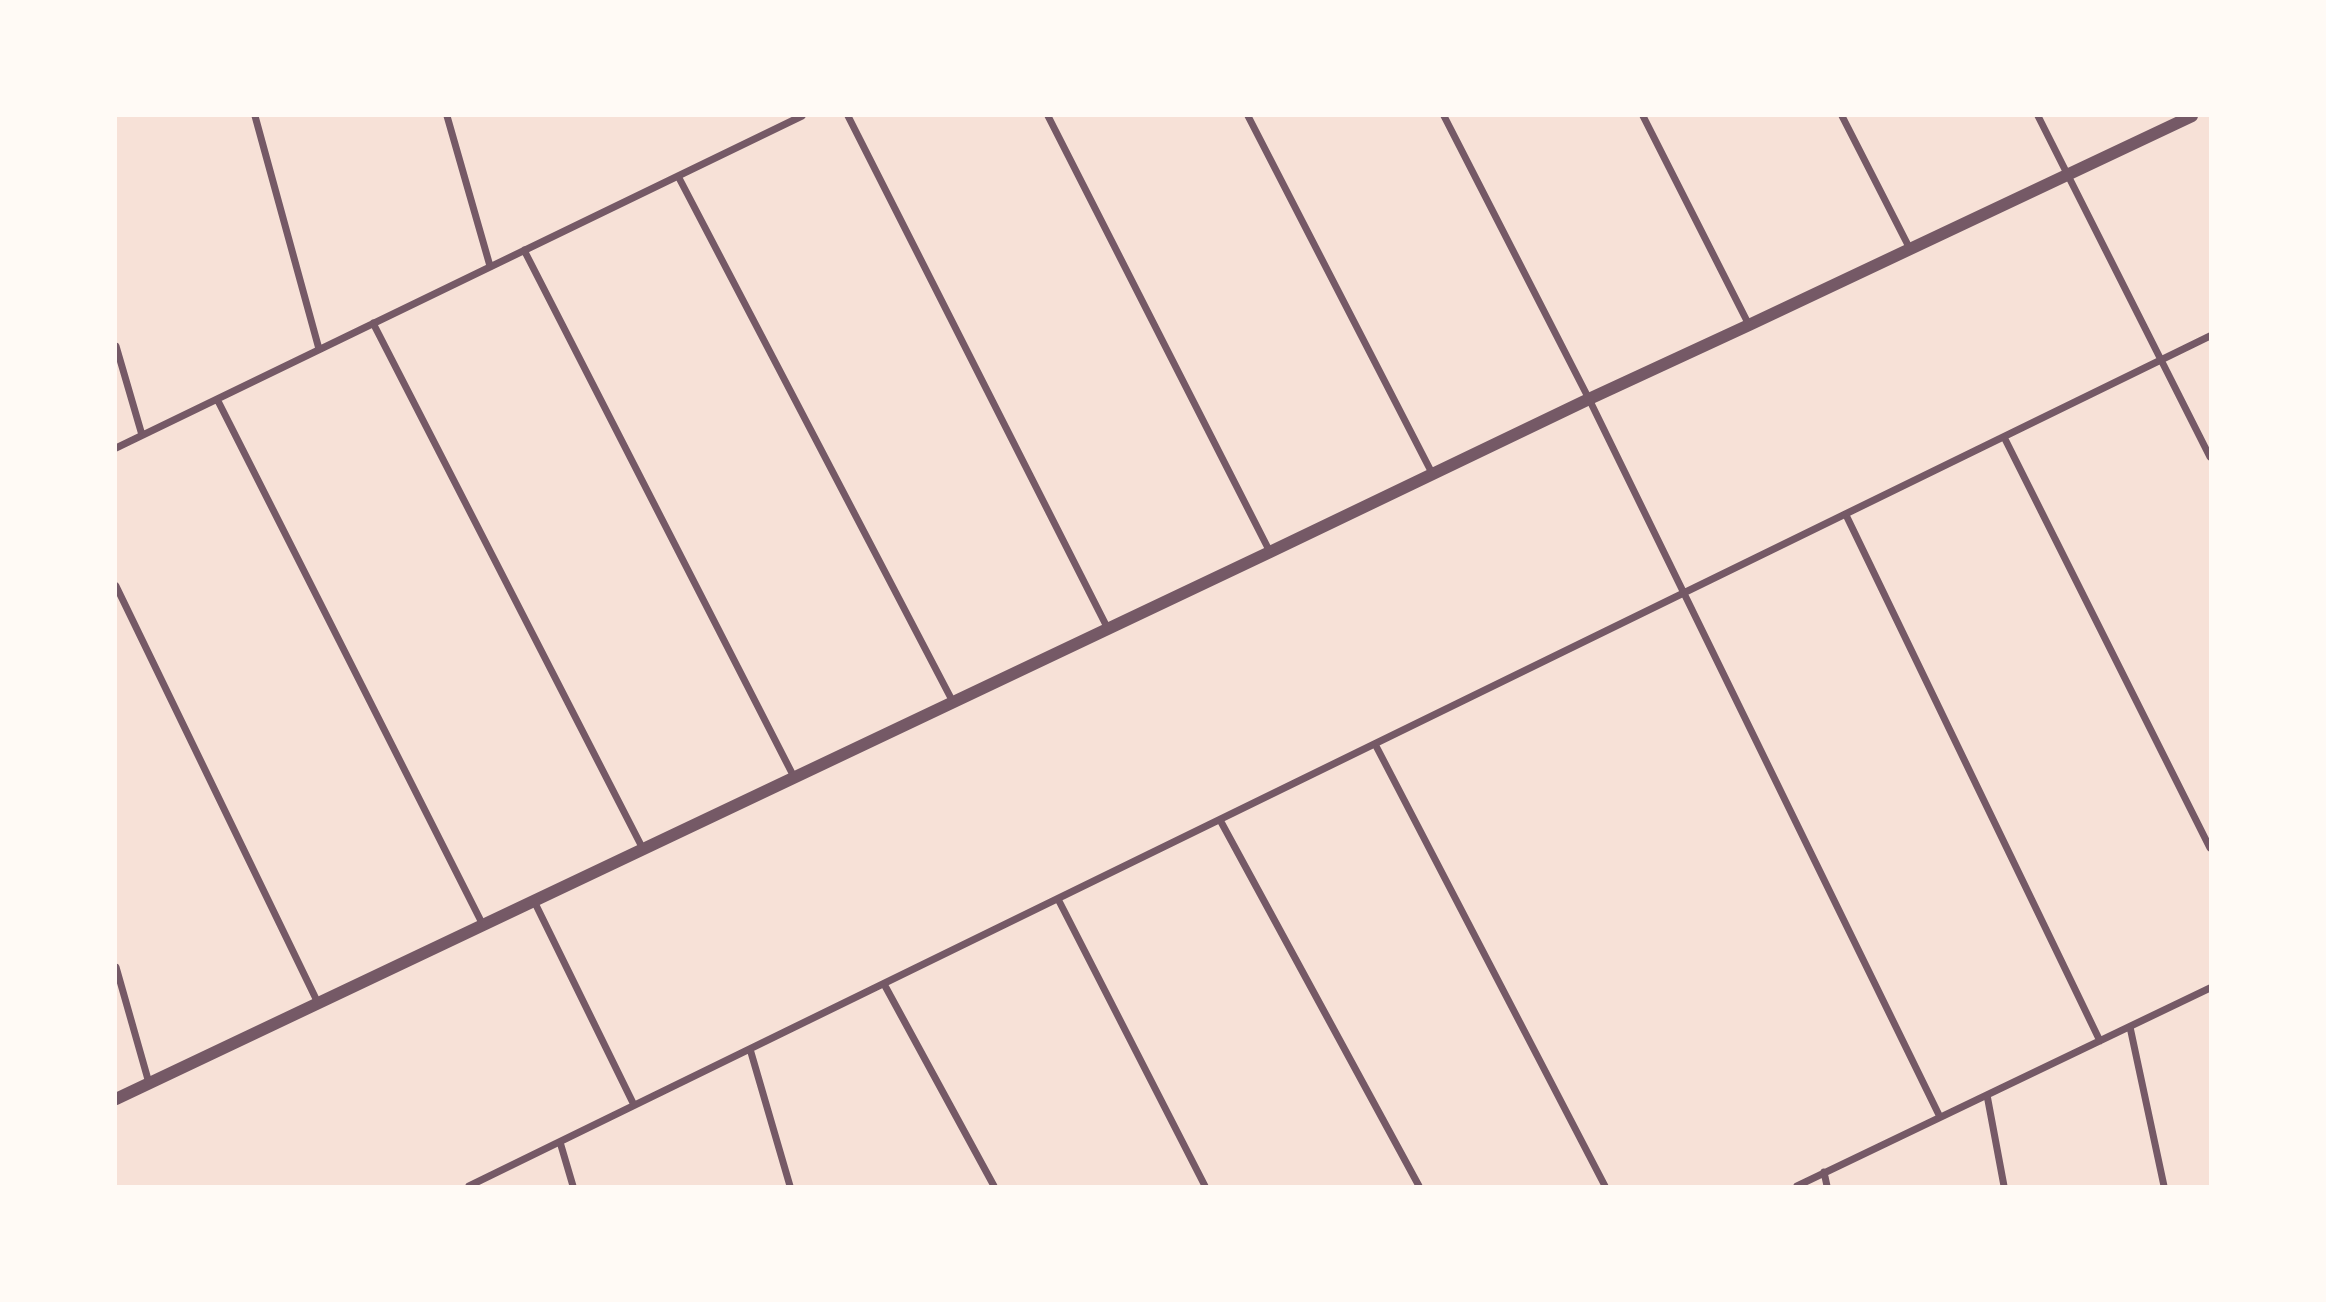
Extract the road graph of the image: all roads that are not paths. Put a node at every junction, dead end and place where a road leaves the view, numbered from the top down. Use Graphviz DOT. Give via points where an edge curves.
graph roads {
  1 [pos="255,116"];
  2 [pos="447,116"];
  3 [pos="802,116"];
  4 [pos="848,116"];
  5 [pos="1048,116"];
  6 [pos="1248,116"];
  7 [pos="1444,116"];
  8 [pos="1643,116"];
  9 [pos="1842,116"];
  10 [pos="2038,116"];
  11 [pos="2192,116"];
  12 [pos="2068,174"];
  13 [pos="678,176"];
  14 [pos="1910,249"];
  15 [pos="524,250"];
  16 [pos="490,267"];
  17 [pos="373,323"];
  18 [pos="1749,325"];
  19 [pos="2210,336"];
  20 [pos="116,346"];
  21 [pos="319,349"];
  22 [pos="2162,360"];
  23 [pos="217,399"];
  24 [pos="1588,399"];
  25 [pos="142,435"];
  26 [pos="2004,437"];
  27 [pos="116,448"];
  28 [pos="2210,457"];
  29 [pos="1433,475"];
  30 [pos="1846,514"];
  31 [pos="1270,552"];
  32 [pos="116,586"];
  33 [pos="1683,594"];
  34 [pos="1108,629"];
  35 [pos="953,702"];
  36 [pos="1375,744"];
  37 [pos="794,778"];
  38 [pos="1220,820"];
  39 [pos="2210,848"];
  40 [pos="643,849"];
  41 [pos="1058,899"];
  42 [pos="534,901"];
  43 [pos="483,925"];
  44 [pos="116,967"];
  45 [pos="884,984"];
  46 [pos="2210,988"];
  47 [pos="318,1003"];
  48 [pos="2130,1027"];
  49 [pos="2100,1041"];
  50 [pos="750,1049"];
  51 [pos="149,1083"];
  52 [pos="1987,1095"];
  53 [pos="116,1099"];
  54 [pos="634,1105"];
  55 [pos="1940,1117"];
  56 [pos="560,1142"];
  57 [pos="1824,1172"];
  58 [pos="469,1186"];
  59 [pos="573,1186"];
  60 [pos="790,1186"];
  61 [pos="994,1186"];
  62 [pos="1205,1186"];
  63 [pos="1419,1186"];
  64 [pos="1605,1186"];
  65 [pos="1797,1186"];
  66 [pos="1827,1186"];
  67 [pos="2004,1186"];
  68 [pos="2164,1186"];
  1 -- 21 [label="street"];
  2 -- 16 [label="street"];
  3 -- 13 [label="street"];
  4 -- 34 [label="street"];
  5 -- 31 [label="street"];
  6 -- 29 [label="street"];
  7 -- 24 [label="street"];
  8 -- 18 [label="street"];
  9 -- 14 [label="street"];
  10 -- 12 [label="street"];
  11 -- 12 [label="street"];
  12 -- 14 [label="street"];
  12 -- 22 [label="street"];
  13 -- 15 [label="street"];
  13 -- 35 [label="street"];
  14 -- 18 [label="street"];
  15 -- 16 [label="street"];
  15 -- 37 [label="street"];
  16 -- 17 [label="street"];
  17 -- 21 [label="street"];
  17 -- 40 [label="street"];
  18 -- 24 [label="street"];
  19 -- 22 [label="street"];
  20 -- 25 [label="street"];
  21 -- 23 [label="street"];
  22 -- 26 [label="street"];
  22 -- 28 [label="street"];
  23 -- 25 [label="street"];
  23 -- 43 [label="street"];
  24 -- 29 [label="street"];
  24 -- 33 [label="street"];
  25 -- 27 [label="street"];
  26 -- 30 [label="street"];
  26 -- 39 [label="street"];
  29 -- 31 [label="street"];
  30 -- 33 [label="street"];
  30 -- 49 [label="street"];
  31 -- 34 [label="street"];
  32 -- 47 [label="street"];
  33 -- 36 [label="street"];
  33 -- 55 [label="street"];
  34 -- 35 [label="street"];
  35 -- 37 [label="street"];
  36 -- 38 [label="street"];
  36 -- 64 [label="street"];
  37 -- 40 [label="street"];
  38 -- 41 [label="street"];
  38 -- 63 [label="street"];
  40 -- 42 [label="street"];
  41 -- 45 [label="street"];
  41 -- 62 [label="street"];
  42 -- 43 [label="street"];
  42 -- 54 [label="street"];
  43 -- 47 [label="street"];
  44 -- 51 [label="street"];
  45 -- 50 [label="street"];
  45 -- 61 [label="street"];
  46 -- 48 [label="street"];
  47 -- 51 [label="street"];
  48 -- 49 [label="street"];
  48 -- 68 [label="street"];
  49 -- 52 [label="street"];
  50 -- 54 [label="street"];
  50 -- 60 [label="street"];
  51 -- 53 [label="street"];
  52 -- 55 [label="street"];
  52 -- 67 [label="street"];
  54 -- 56 [label="street"];
  55 -- 57 [label="street"];
  56 -- 58 [label="street"];
  56 -- 59 [label="street"];
  57 -- 65 [label="street"];
  57 -- 66 [label="street"];
}
